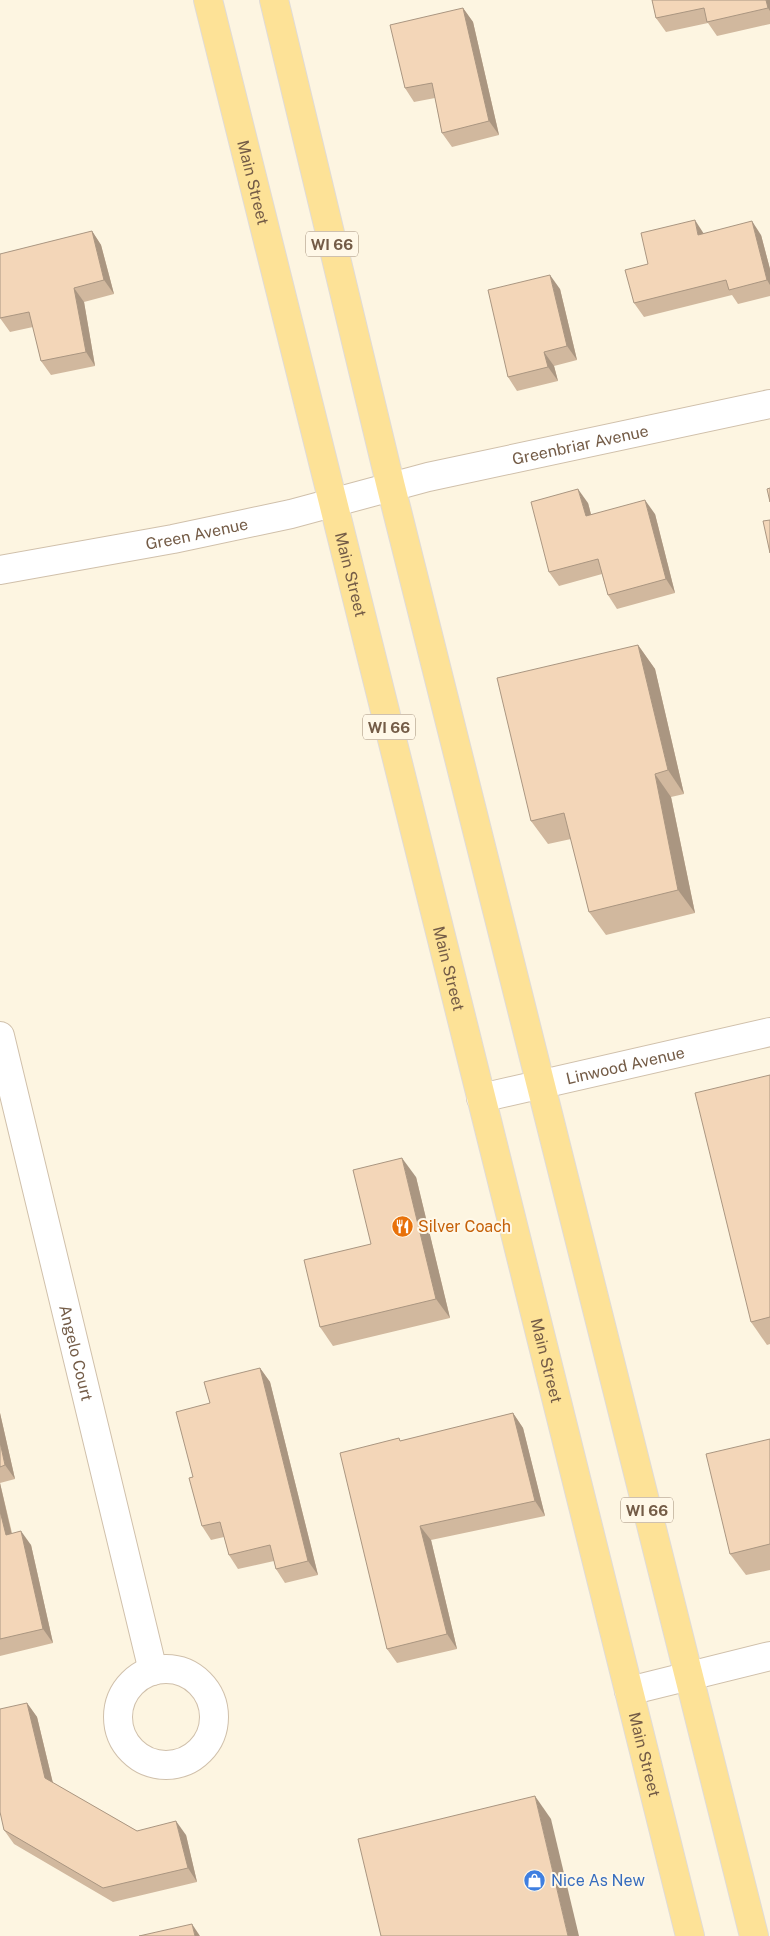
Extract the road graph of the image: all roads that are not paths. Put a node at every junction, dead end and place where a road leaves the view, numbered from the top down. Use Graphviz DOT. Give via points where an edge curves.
graph roads {
  1 [pos="208,0"];
  2 [pos="274,0"];
  3 [pos="770,404"];
  4 [pos="391,487"];
  5 [pos="334,503"];
  6 [pos="0,570"];
  7 [pos="770,1032"];
  8 [pos="0,1036"];
  9 [pos="541,1084"];
  10 [pos="481,1098"];
  11 [pos="770,1656"];
  12 [pos="153,1671"];
  13 [pos="689,1676"];
  14 [pos="628,1691"];
  15 [pos="690,1936"];
  16 [pos="754,1936"];
  1 -- 5 [label="main road, Main Street / WI 66"];
  2 -- 4 [label="main road, WI 66"];
  3 -- 4 [label="street, Greenbriar Avenue"];
  4 -- 5 [label="street, Green Avenue"];
  4 -- 9 [label="main road, WI 66"];
  5 -- 6 [label="street, Green Avenue" via="173,539"];
  5 -- 10 [label="main road, Main Street / WI 66"];
  7 -- 9 [label="street, Linwood Avenue"];
  8 -- 12 [label="street, Angelo Court"];
  9 -- 10 [label="street, Linwood Avenue"];
  9 -- 13 [label="main road, WI 66"];
  10 -- 14 [label="main road, Main Street / WI 66"];
  11 -- 13 [label="street"];
  13 -- 14 [label="street"];
  13 -- 16 [label="main road, WI 66"];
  14 -- 15 [label="main road, Main Street / WI 66"];
}
